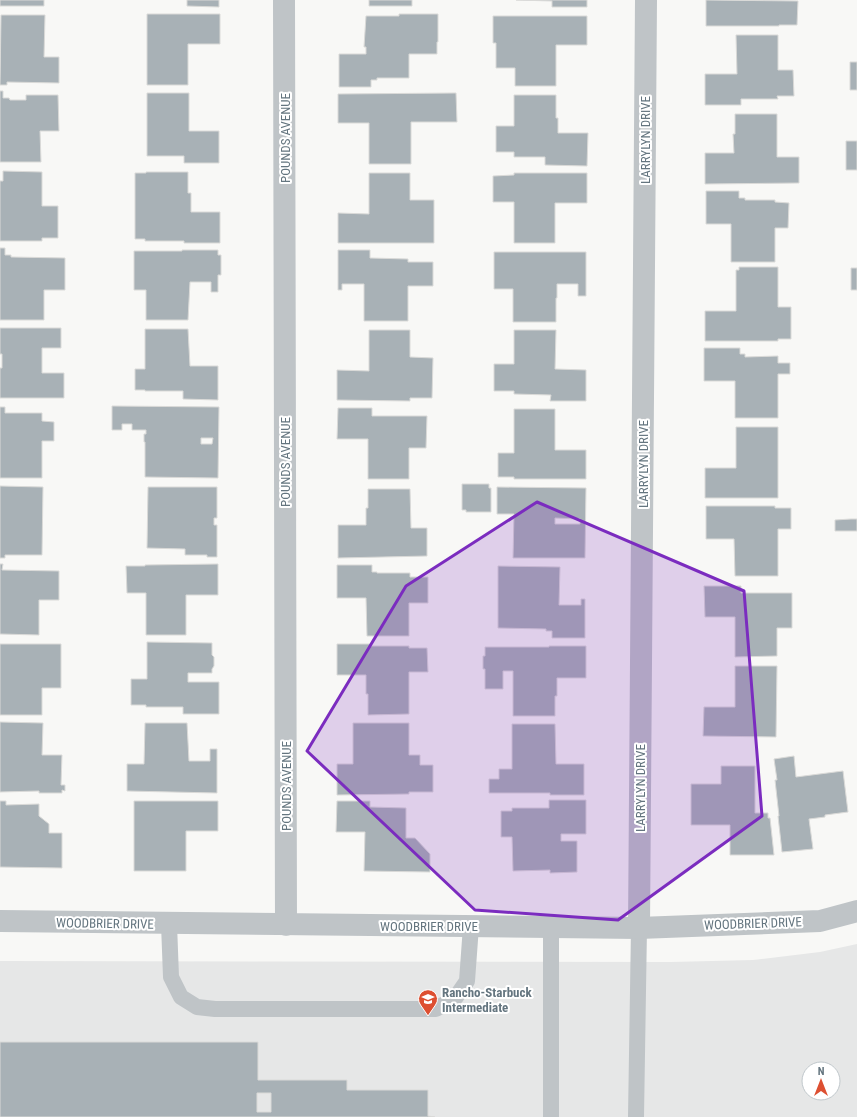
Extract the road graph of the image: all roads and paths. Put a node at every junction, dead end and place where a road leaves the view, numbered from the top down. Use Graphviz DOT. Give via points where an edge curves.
graph roads {
  1 [pos="284,0"];
  2 [pos="646,0"];
  3 [pos="857,911"];
  4 [pos="0,921"];
  5 [pos="169,924"];
  6 [pos="286,925"];
  7 [pos="471,926"];
  8 [pos="551,927"];
  9 [pos="639,928"];
  10 [pos="550,1117"];
  11 [pos="636,1117"];
  1 -- 6 [label="street, POUNDS AVENUE"];
  2 -- 9 [label="street, LARRYLYN DRIVE"];
  3 -- 9 [label="street, WOODBRIER DRIVE" via="820,921"];
  4 -- 5 [label="street, WOODBRIER DRIVE"];
  5 -- 6 [label="street, WOODBRIER DRIVE"];
  5 -- 7 [label="lane" via="171,977 181,997 197,1007 215,1009 436,1009 456,997 467,981"];
  6 -- 7 [label="street, WOODBRIER DRIVE"];
  7 -- 8 [label="street, WOODBRIER DRIVE"];
  8 -- 9 [label="street, WOODBRIER DRIVE"];
  8 -- 10 [label="lane"];
  9 -- 11 [label="lane"];
}
